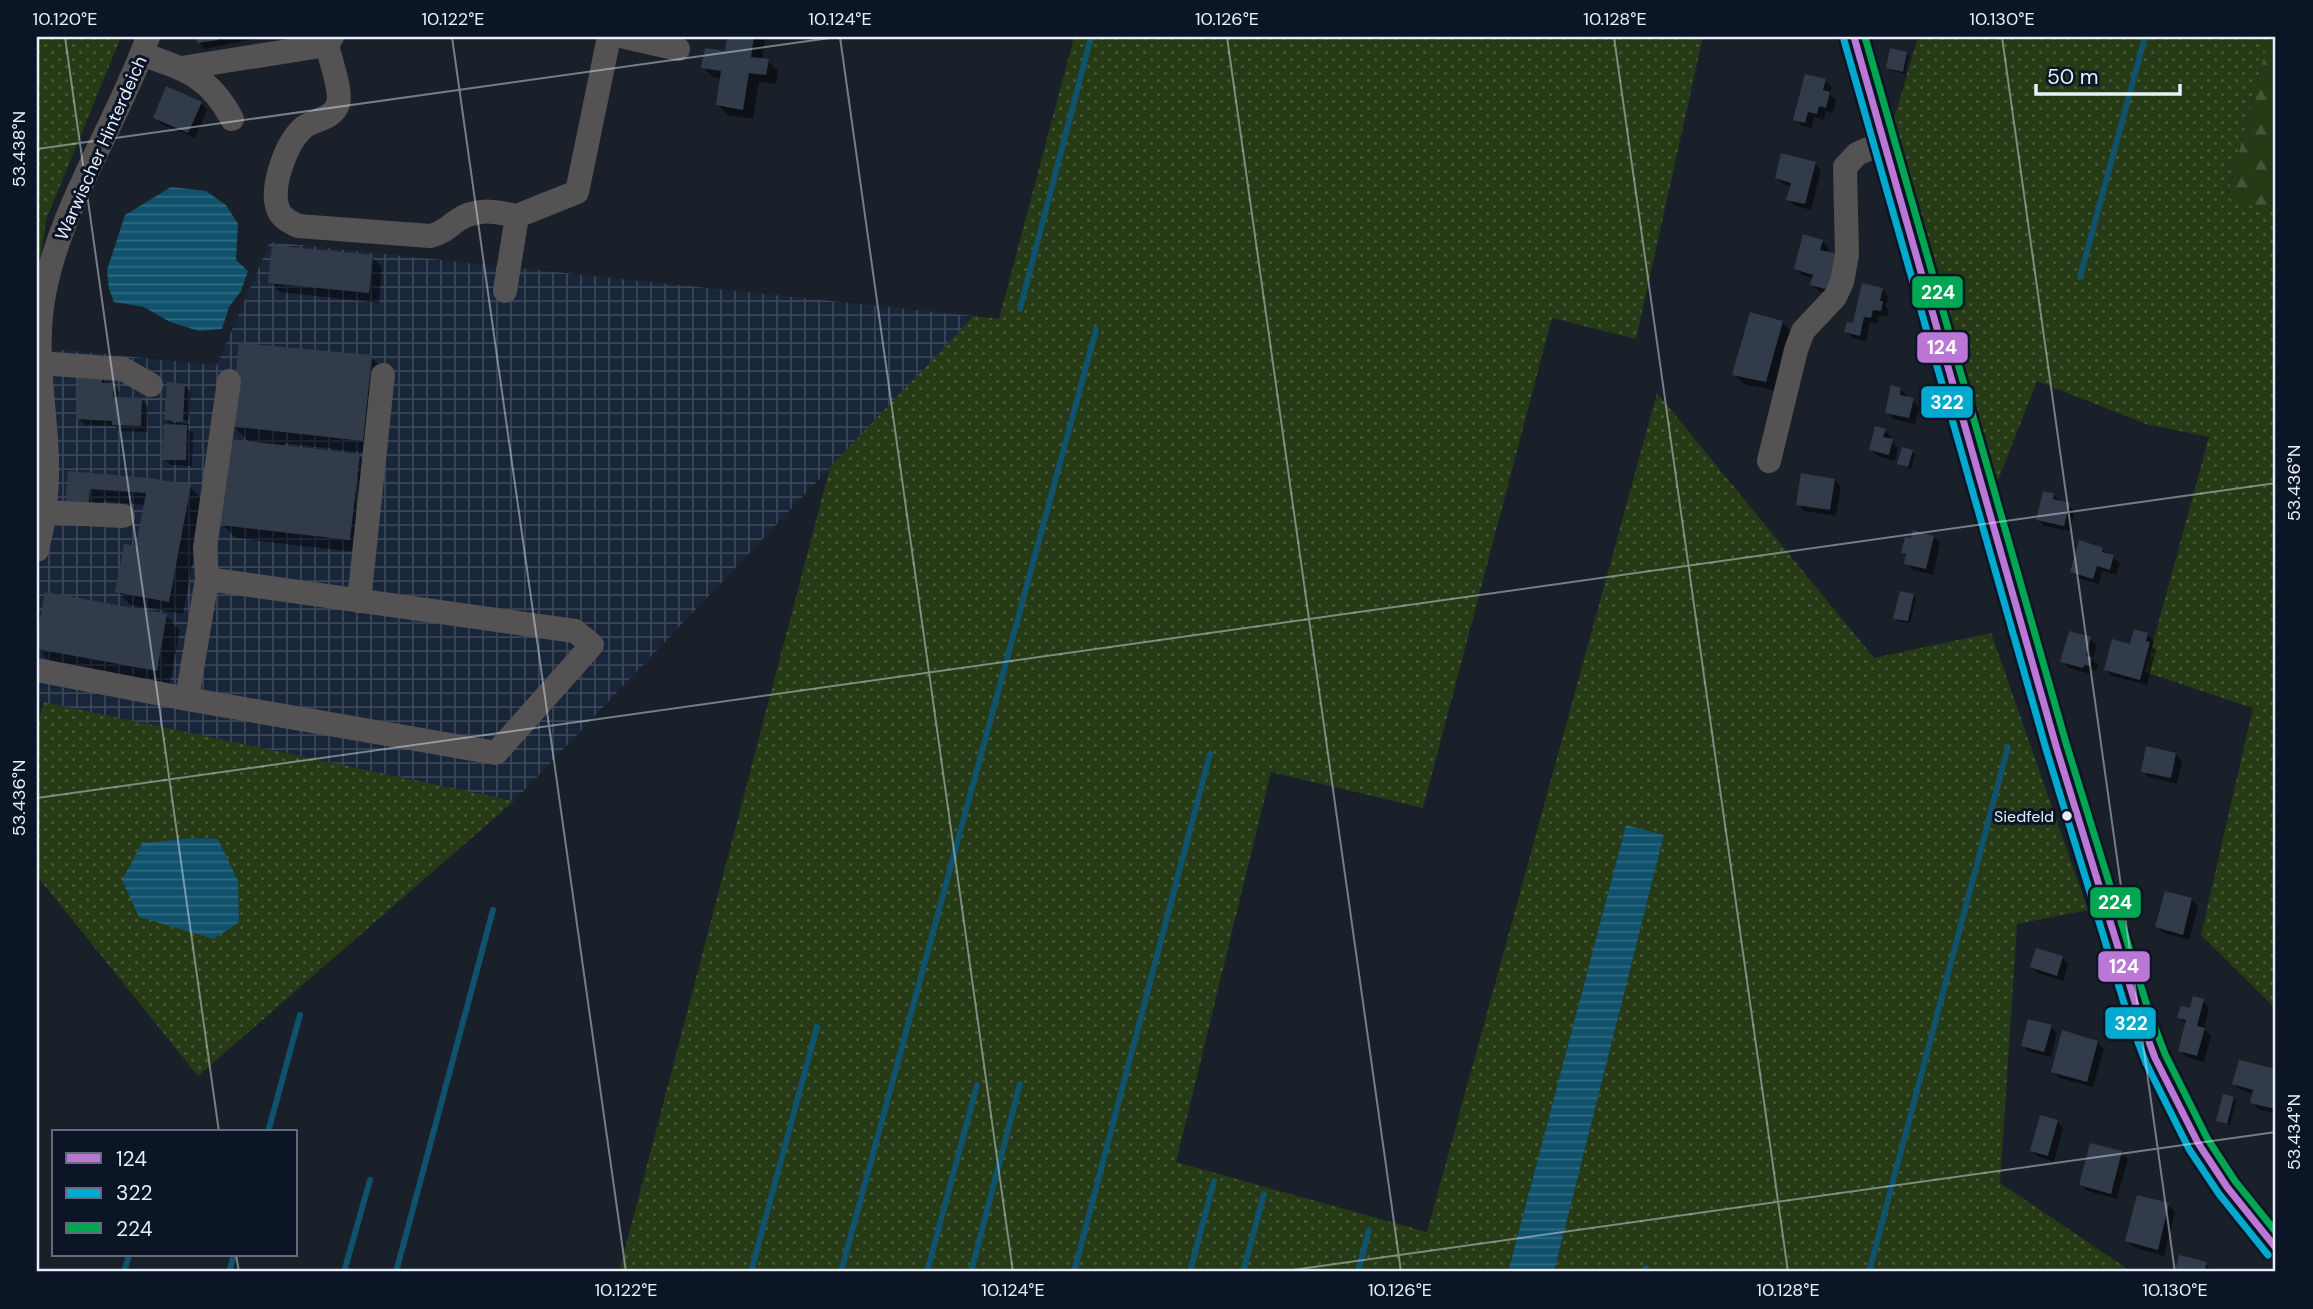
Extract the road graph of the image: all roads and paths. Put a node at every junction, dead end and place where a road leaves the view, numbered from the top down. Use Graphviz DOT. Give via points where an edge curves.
graph roads {
  1 [pos="609,37"];
  2 [pos="625,37"];
  3 [pos="1854,37"];
  4 [pos="329,41"];
  5 [pos="145,45"];
  6 [pos="678,49"];
  7 [pos="181,68"];
  8 [pos="232,119"];
  9 [pos="1884,142"];
  10 [pos="517,216"];
  11 [pos="505,291"];
  12 [pos="40,363"];
  13 [pos="383,375"];
  14 [pos="229,381"];
  15 [pos="151,385"];
  16 [pos="1769,461"];
  17 [pos="44,512"];
  18 [pos="123,516"];
  19 [pos="37,550"];
  20 [pos="207,579"];
  21 [pos="359,601"];
  22 [pos="37,670"];
  23 [pos="187,699"];
  24 [pos="2276,1248"];
  1 -- 10 [label="street" via="577,192"];
  2 -- 6 [label="street"];
  3 -- 9 [label="street"];
  4 -- 7 [label="street"];
  4 -- 10 [label="street" via="338,104 319,122 305,125 284,158 276,196 285,219 298,226 430,236 483,210"];
  5 -- 7 [label="street"];
  5 -- 12 [label="street, Warwischer Hinterdeich" via="54,257 42,306"];
  7 -- 8 [label="street" via="205,83"];
  9 -- 16 [label="street" via="1857,154 1845,167 1847,255 1842,282 1835,298 1803,331"];
  9 -- 24 [label="street" via="2056,746 2138,1012 2164,1078 2198,1143"];
  10 -- 11 [label="street"];
  12 -- 15 [label="street" via="122,369"];
  12 -- 17 [label="street, Warwischer Hinterdeich" via="47,442"];
  13 -- 21 [label="street"];
  14 -- 20 [label="street" via="205,548"];
  17 -- 18 [label="street"];
  17 -- 19 [label="street, Warwischer Hinterdeich"];
  20 -- 21 [label="street"];
  20 -- 23 [label="street"];
  21 -- 23 [label="street" via="575,631 592,645 496,754"];
  22 -- 23 [label="street"];
}
